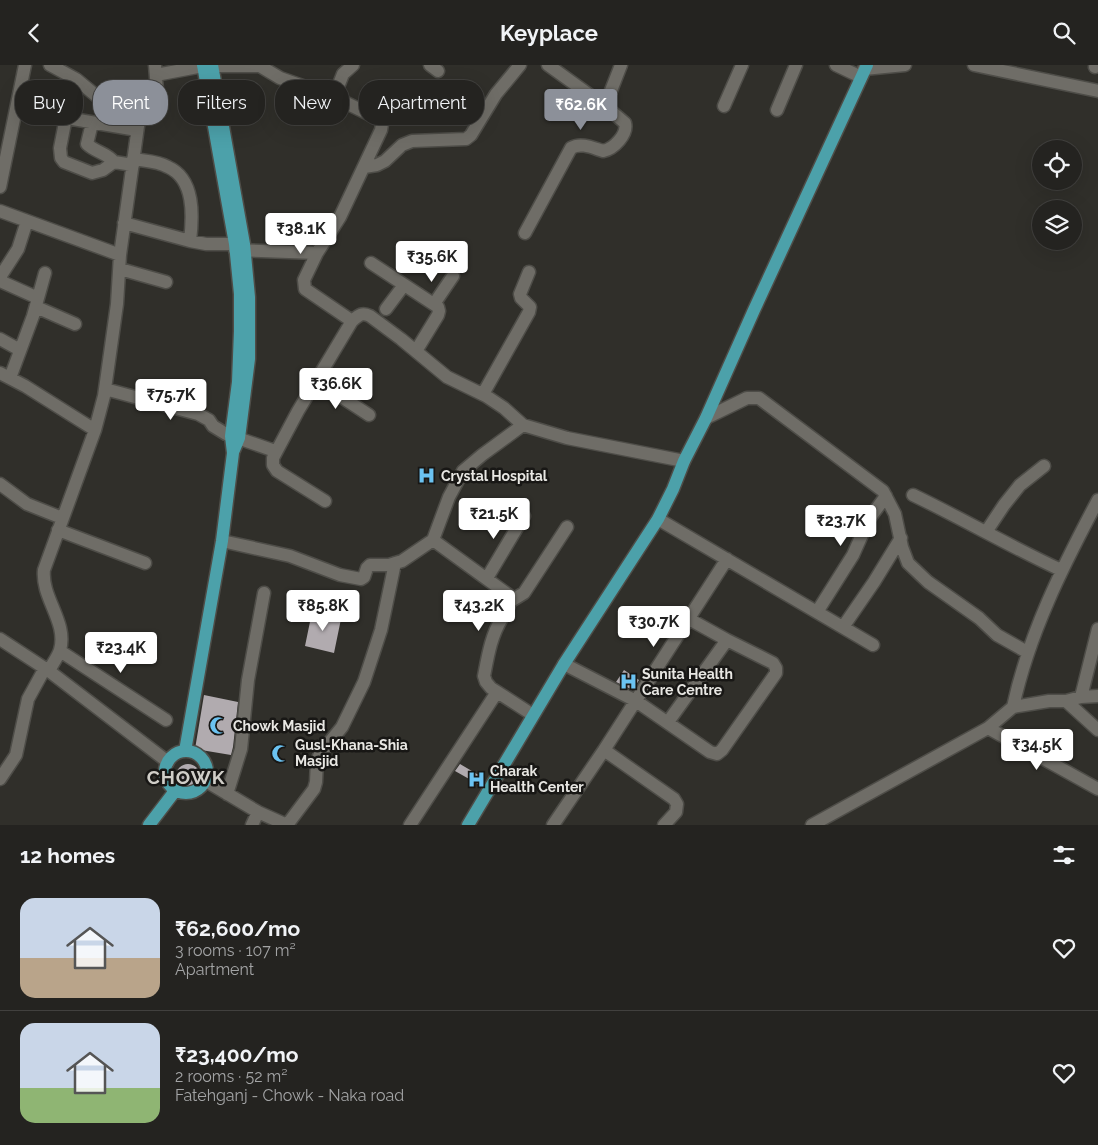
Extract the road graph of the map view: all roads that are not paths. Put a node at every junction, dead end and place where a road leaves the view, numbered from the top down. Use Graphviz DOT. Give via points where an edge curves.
graph roads {
  1 [pos="26,65"];
  2 [pos="50,65"];
  3 [pos="353,65"];
  4 [pos="520,65"];
  5 [pos="548,65"];
  6 [pos="621,65"];
  7 [pos="742,65"];
  8 [pos="796,65"];
  9 [pos="836,65"];
  10 [pos="906,65"];
  11 [pos="974,65"];
  12 [pos="208,66"];
  13 [pos="155,70"];
  14 [pos="864,70"];
  15 [pos="286,80"];
  16 [pos="341,80"];
  17 [pos="1098,91"];
  18 [pos="93,92"];
  19 [pos="349,104"];
  20 [pos="604,106"];
  21 [pos="724,106"];
  22 [pos="777,110"];
  23 [pos="83,121"];
  24 [pos="92,123"];
  25 [pos="65,125"];
  26 [pos="138,125"];
  27 [pos="137,131"];
  28 [pos="114,162"];
  29 [pos="133,162"];
  30 [pos="364,167"];
  31 [pos="0,187"];
  32 [pos="0,211"];
  33 [pos="27,221"];
  34 [pos="124,223"];
  35 [pos="525,233"];
  36 [pos="190,241"];
  37 [pos="238,248"];
  38 [pos="317,253"];
  39 [pos="120,255"];
  40 [pos="371,263"];
  41 [pos="120,269"];
  42 [pos="529,272"];
  43 [pos="45,273"];
  44 [pos="453,276"];
  45 [pos="0,277"];
  46 [pos="0,281"];
  47 [pos="166,282"];
  48 [pos="404,285"];
  49 [pos="37,302"];
  50 [pos="434,304"];
  51 [pos="386,309"];
  52 [pos="352,321"];
  53 [pos="75,324"];
  54 [pos="0,339"];
  55 [pos="20,350"];
  56 [pos="416,351"];
  57 [pos="5,375"];
  58 [pos="317,381"];
  59 [pos="105,389"];
  60 [pos="483,394"];
  61 [pos="369,415"];
  62 [pos="706,419"];
  63 [pos="523,425"];
  64 [pos="95,430"];
  65 [pos="235,437"];
  66 [pos="275,451"];
  67 [pos="684,461"];
  68 [pos="1044,466"];
  69 [pos="0,484"];
  70 [pos="913,495"];
  71 [pos="886,496"];
  72 [pos="1098,500"];
  73 [pos="325,501"];
  74 [pos="524,516"];
  75 [pos="658,519"];
  76 [pos="60,524"];
  77 [pos="566,527"];
  78 [pos="986,532"];
  79 [pos="901,539"];
  80 [pos="433,540"];
  81 [pos="222,541"];
  82 [pos="727,559"];
  83 [pos="145,563"];
  84 [pos="395,563"];
  85 [pos="1061,571"];
  86 [pos="487,578"];
  87 [pos="264,593"];
  88 [pos="511,601"];
  89 [pos="817,612"];
  90 [pos="689,619"];
  91 [pos="843,627"];
  92 [pos="1098,629"];
  93 [pos="0,639"];
  94 [pos="727,641"];
  95 [pos="873,645"];
  96 [pos="60,651"];
  97 [pos="1027,652"];
  98 [pos="564,665"];
  99 [pos="47,669"];
  100 [pos="498,692"];
  101 [pos="1098,696"];
  102 [pos="1081,697"];
  103 [pos="636,701"];
  104 [pos="1066,701"];
  105 [pos="1012,707"];
  106 [pos="533,715"];
  107 [pos="166,720"];
  108 [pos="668,722"];
  109 [pos="988,728"];
  110 [pos="1098,730"];
  111 [pos="604,750"];
  112 [pos="185,751"];
  113 [pos="168,762"];
  114 [pos="0,779"];
  115 [pos="206,781"];
  116 [pos="1098,789"];
  117 [pos="175,791"];
  118 [pos="227,794"];
  119 [pos="258,812"];
  120 [pos="149,825"];
  121 [pos="252,825"];
  122 [pos="287,825"];
  123 [pos="410,825"];
  124 [pos="468,825"];
  125 [pos="553,825"];
  126 [pos="664,825"];
  127 [pos="812,825"];
  1 -- 31 [label="street"];
  2 -- 18 [label="street"];
  3 -- 16 [label="street"];
  4 -- 30 [label="street" via="466,139 412,141 402,145 386,161"];
  5 -- 20 [label="street"];
  6 -- 20 [label="street"];
  7 -- 21 [label="street"];
  8 -- 22 [label="street"];
  9 -- 14 [label="street"];
  10 -- 14 [label="street"];
  11 -- 17 [label="street"];
  12 -- 13 [label="street"];
  12 -- 15 [label="street" via="260,66"];
  12 -- 37 [label="main road"];
  14 -- 62 [label="main road"];
  19 -- 30 [label="street" via="376,116 382,124"];
  20 -- 35 [label="street" via="625,123 625,132 607,151 582,145 572,148"];
  23 -- 24 [label="street"];
  24 -- 27 [label="street"];
  24 -- 28 [label="street" via="87,144"];
  25 -- 28 [label="street" via="61,158 92,173 100,172"];
  26 -- 27 [label="street"];
  27 -- 29 [label="street"];
  28 -- 29 [label="street"];
  29 -- 34 [label="street"];
  29 -- 36 [label="street" via="161,164 176,171 191,200"];
  30 -- 38 [label="street" via="340,217"];
  32 -- 33 [label="street"];
  33 -- 39 [label="street"];
  33 -- 45 [label="street" via="18,249"];
  34 -- 36 [label="street"];
  34 -- 39 [label="street"];
  36 -- 37 [label="street"];
  37 -- 38 [label="street"];
  37 -- 65 [label="main road" via="249,297 249,359"];
  38 -- 52 [label="street" via="304,281 305,289"];
  39 -- 41 [label="street"];
  40 -- 48 [label="street"];
  41 -- 47 [label="street"];
  41 -- 59 [label="street"];
  42 -- 60 [label="street" via="520,294 530,307 529,312"];
  43 -- 49 [label="street"];
  44 -- 50 [label="street"];
  46 -- 49 [label="street"];
  48 -- 50 [label="street"];
  48 -- 51 [label="street"];
  49 -- 53 [label="street"];
  49 -- 55 [label="street"];
  50 -- 56 [label="street" via="438,315"];
  52 -- 56 [label="street" via="359,314 370,316"];
  52 -- 58 [label="street"];
  54 -- 55 [label="street"];
  55 -- 57 [label="street"];
  56 -- 60 [label="street" via="447,377"];
  57 -- 64 [label="street"];
  58 -- 61 [label="street"];
  58 -- 66 [label="street"];
  59 -- 64 [label="street"];
  59 -- 65 [label="street" via="198,414 219,431"];
  60 -- 63 [label="street"];
  62 -- 67 [label="main road"];
  62 -- 71 [label="street" via="747,398 759,398"];
  63 -- 67 [label="street" via="567,438"];
  63 -- 80 [label="street" via="464,471 449,497"];
  64 -- 76 [label="street"];
  65 -- 66 [label="street"];
  65 -- 81 [label="main road"];
  66 -- 73 [label="street" via="273,465 277,471"];
  67 -- 75 [label="main road"];
  68 -- 78 [label="street" via="1016,489"];
  69 -- 76 [label="street"];
  70 -- 78 [label="street"];
  71 -- 79 [label="street" via="895,513"];
  71 -- 89 [label="street" via="868,519 853,555"];
  72 -- 85 [label="street"];
  74 -- 86 [label="street"];
  75 -- 82 [label="street"];
  75 -- 98 [label="main road"];
  76 -- 83 [label="street"];
  76 -- 96 [label="street" via="43,579 61,632"];
  77 -- 88 [label="street" via="524,593"];
  78 -- 85 [label="street"];
  79 -- 91 [label="street"];
  79 -- 97 [label="street" via="906,559 928,582 997,635"];
  80 -- 84 [label="street"];
  80 -- 86 [label="street"];
  81 -- 84 [label="street" via="290,556 356,579 364,577 370,565"];
  81 -- 112 [label="main road"];
  82 -- 89 [label="street"];
  82 -- 90 [label="street"];
  84 -- 122 [label="street" via="381,630 364,682 342,727 320,754 314,789"];
  85 -- 97 [label="street"];
  86 -- 88 [label="street" via="506,592"];
  87 -- 118 [label="street" via="248,680 241,749"];
  88 -- 100 [label="street" via="492,636 484,676"];
  89 -- 91 [label="street"];
  90 -- 94 [label="street"];
  90 -- 103 [label="street"];
  91 -- 95 [label="street"];
  92 -- 102 [label="street"];
  93 -- 99 [label="street"];
  94 -- 108 [label="street"];
  94 -- 108 [label="street" via="773,663 776,673 722,750 710,753"];
  96 -- 99 [label="street"];
  96 -- 107 [label="street"];
  97 -- 105 [label="street"];
  98 -- 103 [label="street"];
  98 -- 106 [label="main road"];
  99 -- 113 [label="street"];
  99 -- 114 [label="street" via="28,699 16,755"];
  100 -- 106 [label="street"];
  100 -- 123 [label="street"];
  101 -- 102 [label="street"];
  102 -- 104 [label="street"];
  103 -- 108 [label="street"];
  103 -- 111 [label="street"];
  104 -- 105 [label="street"];
  104 -- 110 [label="street"];
  105 -- 109 [label="street"];
  106 -- 124 [label="main road"];
  109 -- 116 [label="street"];
  109 -- 127 [label="street"];
  111 -- 125 [label="street"];
  111 -- 126 [label="street" via="674,799 676,812"];
  112 -- 113 [label="main road" via="172,756"];
  112 -- 115 [label="main road" via="204,760 208,774"];
  113 -- 117 [label="main road" via="165,778"];
  115 -- 117 [label="main road" via="195,792"];
  115 -- 118 [label="street"];
  117 -- 120 [label="main road"];
  118 -- 119 [label="street"];
  119 -- 121 [label="street"];
  119 -- 122 [label="street"];
}
